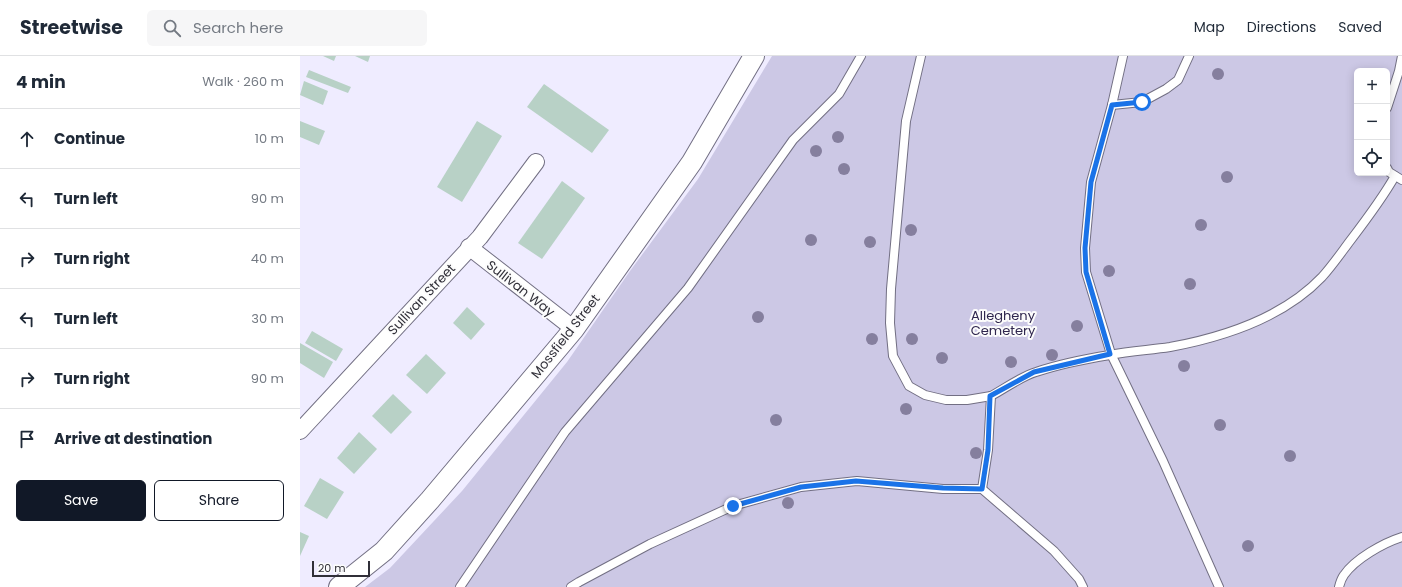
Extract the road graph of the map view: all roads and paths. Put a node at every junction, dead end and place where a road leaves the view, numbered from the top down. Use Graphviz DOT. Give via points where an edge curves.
graph roads {
  1 [pos="754,56"];
  2 [pos="861,56"];
  3 [pos="921,56"];
  4 [pos="1123,56"];
  5 [pos="1189,56"];
  6 [pos="1402,56"];
  7 [pos="1388,104"];
  8 [pos="1112,105"];
  9 [pos="536,162"];
  10 [pos="1398,178"];
  11 [pos="469,247"];
  12 [pos="574,329"];
  13 [pos="1110,354"];
  14 [pos="990,396"];
  15 [pos="300,431"];
  16 [pos="982,489"];
  17 [pos="1402,537"];
  18 [pos="339,587"];
  19 [pos="460,587"];
  20 [pos="571,587"];
  21 [pos="1083,587"];
  22 [pos="1219,587"];
  23 [pos="1339,587"];
  1 -- 12 [label="street, Mossfield Street" via="692,162"];
  2 -- 19 [label="lane" via="839,94 794,140 688,288 565,432"];
  3 -- 14 [label="lane" via="906,121 891,289 890,323 893,356 909,386 925,395 946,400"];
  4 -- 8 [label="lane"];
  5 -- 8 [label="lane" via="1178,80 1166,89 1142,102"];
  6 -- 7 [label="lane"];
  8 -- 13 [label="lane" via="1091,182 1085,248 1086,272"];
  9 -- 11 [label="street, Sullivan Street" via="480,237"];
  10 -- 13 [label="lane" via="1322,277 1279,310 1216,337 1169,347"];
  11 -- 12 [label="street, Sullivan Way"];
  11 -- 15 [label="street, Sullivan Street"];
  12 -- 18 [label="street, Mossfield Street" via="384,551"];
  13 -- 14 [label="lane" via="1034,372"];
  13 -- 22 [label="lane" via="1163,462"];
  14 -- 16 [label="lane" via="988,450"];
  16 -- 20 [label="lane" via="856,481 801,487 733,506 650,544"];
  16 -- 21 [label="lane" via="1054,551"];
  17 -- 23 [label="lane" via="1378,547 1354,564 1343,576"];
}
